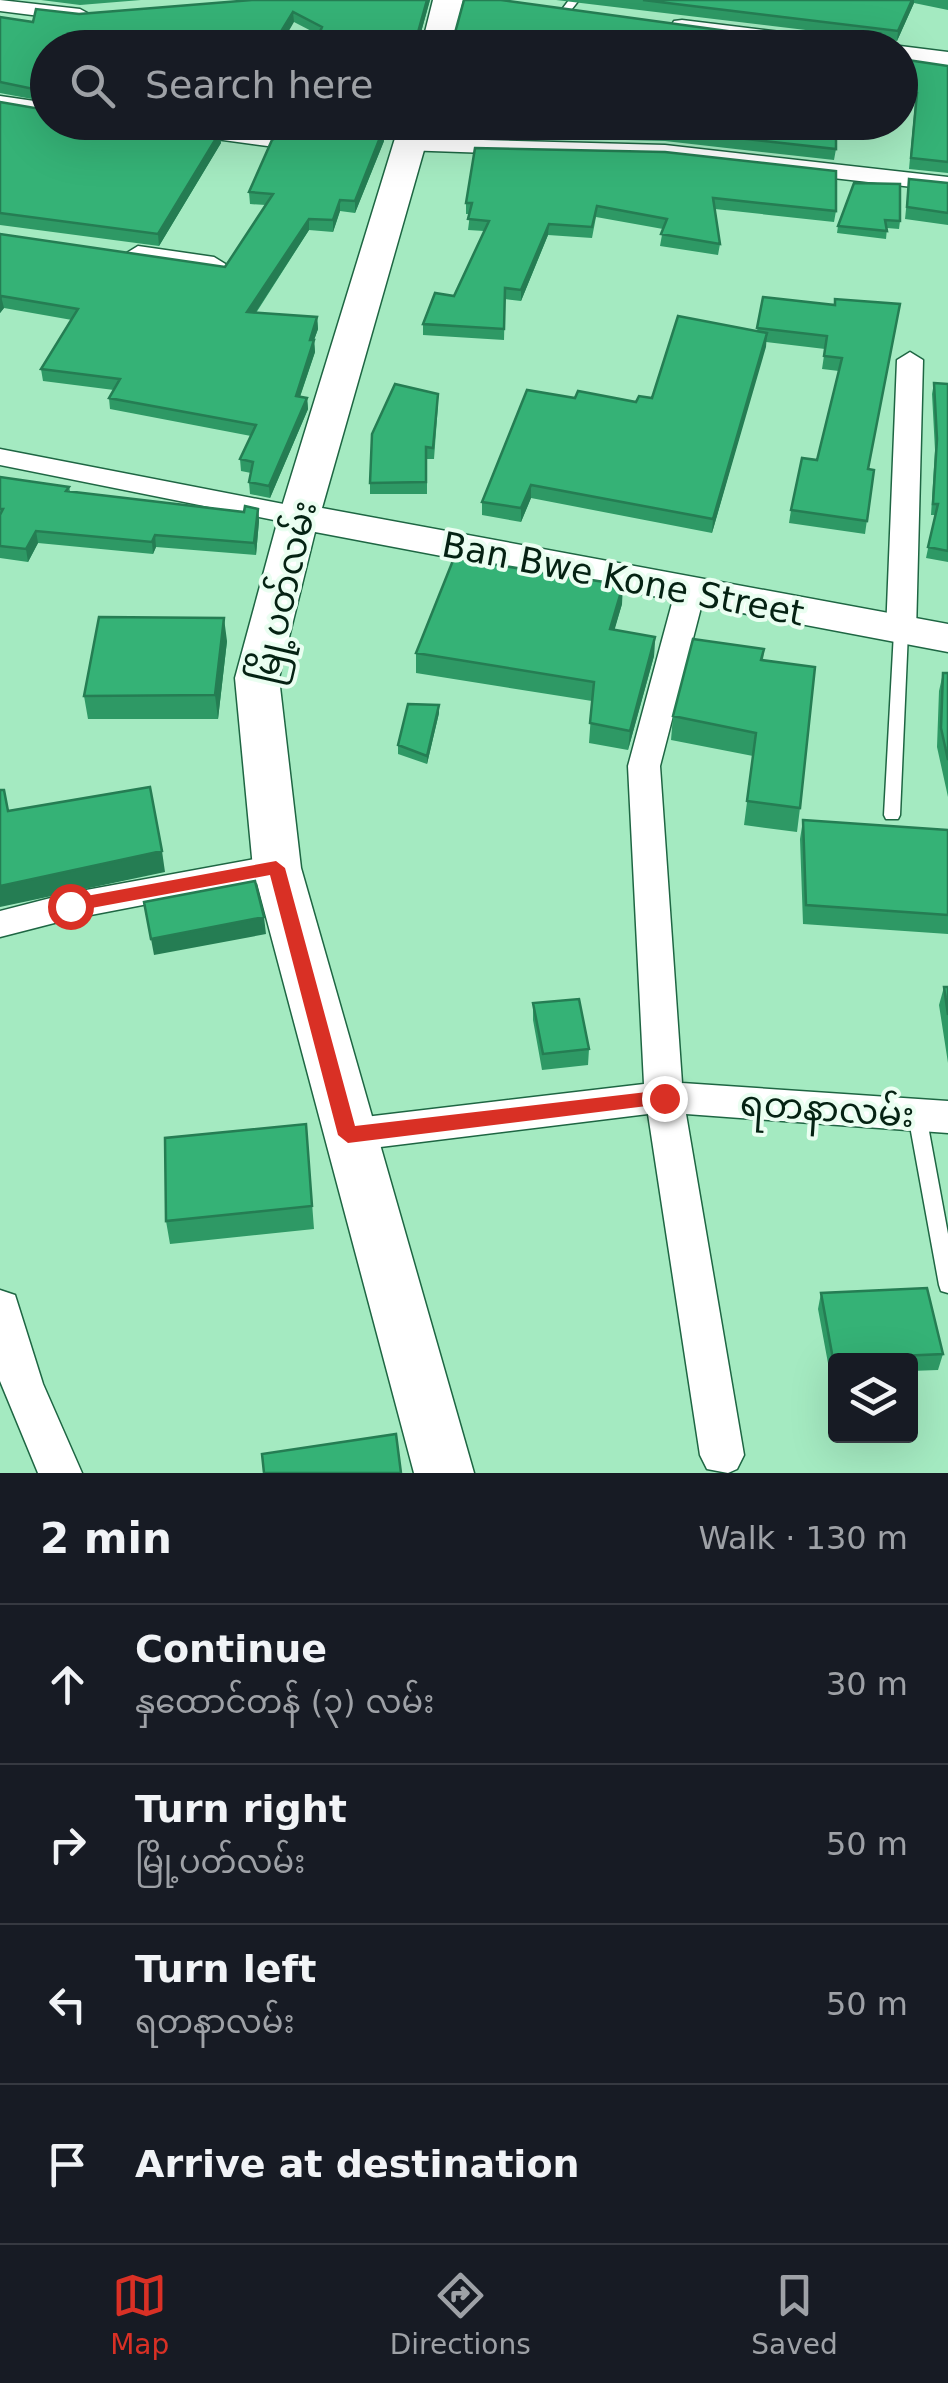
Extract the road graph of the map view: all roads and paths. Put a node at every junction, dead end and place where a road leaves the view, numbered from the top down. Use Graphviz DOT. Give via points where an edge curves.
graph roads {
  1 [pos="448,0"];
  2 [pos="0,5"];
  3 [pos="97,14"];
  4 [pos="660,23"];
  5 [pos="440,30"];
  6 [pos="715,30"];
  7 [pos="918,55"];
  8 [pos="948,59"];
  9 [pos="0,103"];
  10 [pos="30,107"];
  11 [pos="411,140"];
  12 [pos="497,140"];
  13 [pos="948,184"];
  14 [pos="116,252"];
  15 [pos="214,265"];
  16 [pos="910,360"];
  17 [pos="0,457"];
  18 [pos="299,516"];
  19 [pos="690,592"];
  20 [pos="900,632"];
  21 [pos="948,638"];
  22 [pos="892,815"];
  23 [pos="276,868"];
  24 [pos="0,924"];
  25 [pos="664,1098"];
  26 [pos="932,1116"];
  27 [pos="348,1135"];
  28 [pos="948,1285"];
  29 [pos="0,1308"];
  30 [pos="722,1455"];
  31 [pos="60,1473"];
  32 [pos="444,1473"];
  1 -- 5 [label="street"];
  2 -- 3 [label="street"];
  4 -- 6 [label="street"];
  7 -- 8 [label="street"];
  9 -- 10 [label="street"];
  11 -- 18 [label="street, မြို့ပတ်လမ်း"];
  12 -- 13 [label="street"];
  14 -- 15 [label="street"];
  16 -- 20 [label="street"];
  17 -- 18 [label="street"];
  18 -- 19 [label="street, Ban Bwe Kone Street"];
  18 -- 23 [label="street, မြို့ပတ်လမ်း" via="257,678"];
  19 -- 20 [label="street, Ban Bwe Kone Street"];
  19 -- 25 [label="street" via="644,766"];
  20 -- 21 [label="street, Ban Bwe Kone Street"];
  20 -- 22 [label="lane"];
  23 -- 24 [label="street"];
  23 -- 27 [label="street, မြို့ပတ်လမ်း"];
  25 -- 26 [label="street, ရတနာလမ်း"];
  25 -- 27 [label="street, ရတနာလမ်း"];
  25 -- 30 [label="street"];
  26 -- 28 [label="lane"];
  27 -- 32 [label="street, မြို့ပတ်လမ်း"];
  29 -- 31 [label="street" via="22,1384"];
}
